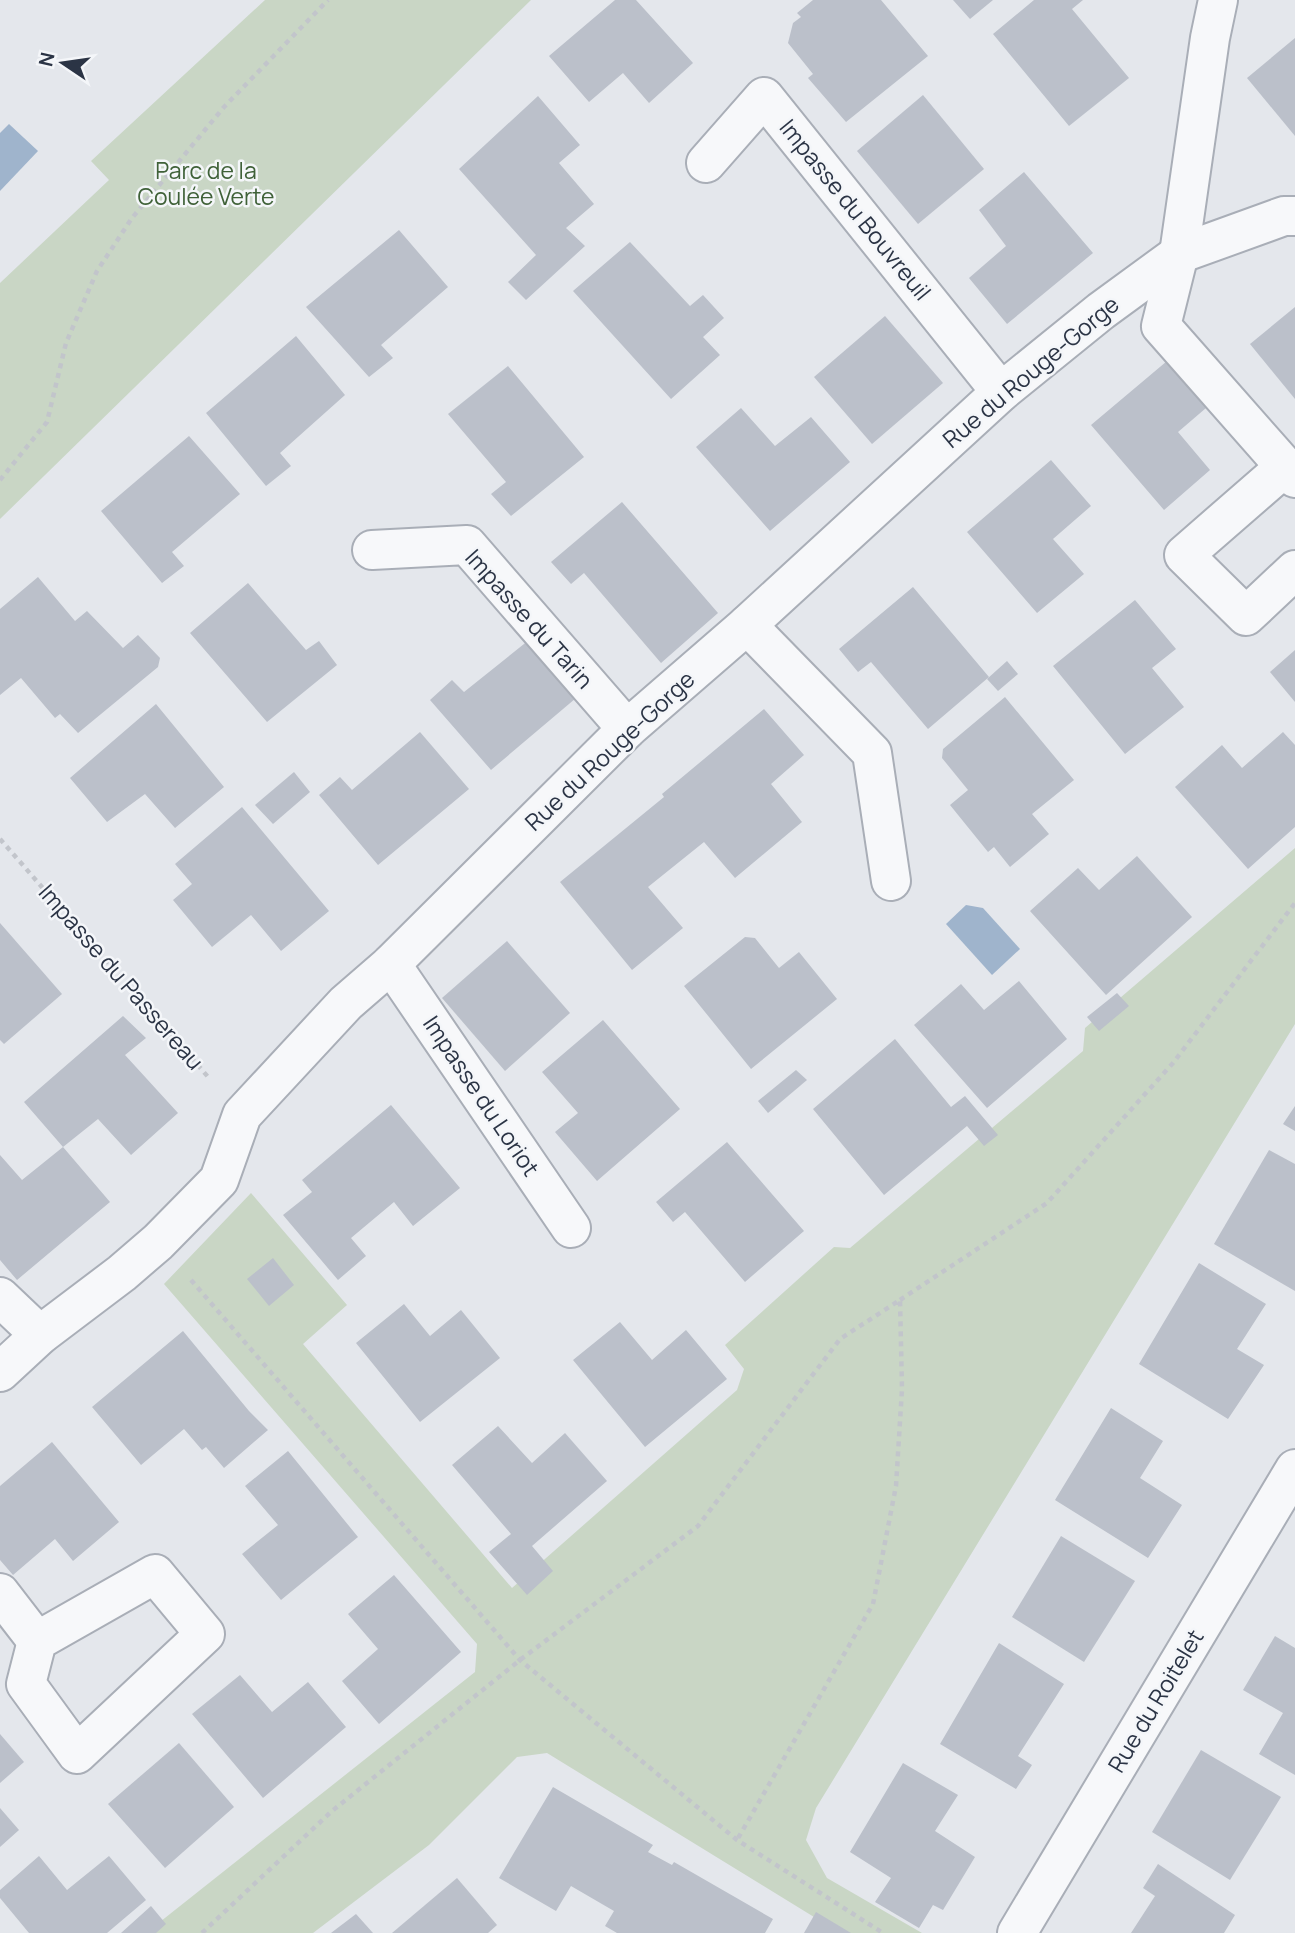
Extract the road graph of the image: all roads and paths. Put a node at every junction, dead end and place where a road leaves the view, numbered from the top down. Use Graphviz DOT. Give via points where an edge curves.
graph roads {
  1 [pos="328,0"];
  2 [pos="1218,0"];
  3 [pos="706,163"];
  4 [pos="1295,216"];
  5 [pos="1179,254"];
  6 [pos="1001,392"];
  7 [pos="1290,473"];
  8 [pos="0,480"];
  9 [pos="372,550"];
  10 [pos="1295,570"];
  11 [pos="747,625"];
  12 [pos="627,729"];
  13 [pos="0,839"];
  14 [pos="891,881"];
  15 [pos="1295,903"];
  16 [pos="391,964"];
  17 [pos="242,1115"];
  18 [pos="571,1228"];
  19 [pos="158,1242"];
  20 [pos="0,1297"];
  21 [pos="900,1300"];
  22 [pos="40,1335"];
  23 [pos="0,1372"];
  24 [pos="1295,1469"];
  25 [pos="0,1593"];
  26 [pos="37,1641"];
  27 [pos="520,1661"];
  28 [pos="737,1840"];
  29 [pos="202,1933"];
  30 [pos="883,1933"];
  31 [pos="1017,1933"];
  1 -- 8 [label="path" via="225,107 132,218 97,271 66,343 47,422"];
  2 -- 5 [label="street"];
  3 -- 6 [label="street, Impasse du Bouvreuil" via="764,97"];
  4 -- 5 [label="street, Rue du Rouge-Gorge"];
  5 -- 6 [label="street, Rue du Rouge-Gorge"];
  5 -- 7 [label="street" via="1161,326"];
  6 -- 11 [label="street, Rue du Rouge-Gorge"];
  7 -- 10 [label="street" via="1184,555 1246,615"];
  9 -- 12 [label="street, Impasse du Tarin" via="467,545"];
  11 -- 12 [label="street, Rue du Rouge-Gorge"];
  11 -- 14 [label="street" via="872,753"];
  12 -- 16 [label="street, Rue du Rouge-Gorge"];
  13 -- 17 [label="path, Impasse du Passereau"];
  15 -- 21 [label="path" via="1173,1063 1047,1203"];
  16 -- 17 [label="street, Rue du Rouge-Gorge" via="346,1003"];
  16 -- 18 [label="street, Impasse du Loriot"];
  17 -- 19 [label="street, Rue du Rouge-Gorge" via="219,1180"];
  19 -- 22 [label="street, Rue du Rouge-Gorge"];
  19 -- 27 [label="path"];
  20 -- 22 [label="street"];
  21 -- 27 [label="path" via="840,1339 698,1526"];
  21 -- 28 [label="path" via="902,1389 896,1486 873,1604"];
  22 -- 23 [label="street, Rue du Rouge-Gorge"];
  24 -- 31 [label="street, Rue du Roitelet"];
  25 -- 26 [label="street"];
  26 -- 26 [label="street" via="26,1684 77,1754 205,1634 155,1574"];
  27 -- 28 [label="path"];
  27 -- 29 [label="path" via="332,1811"];
  28 -- 30 [label="path"];
}
